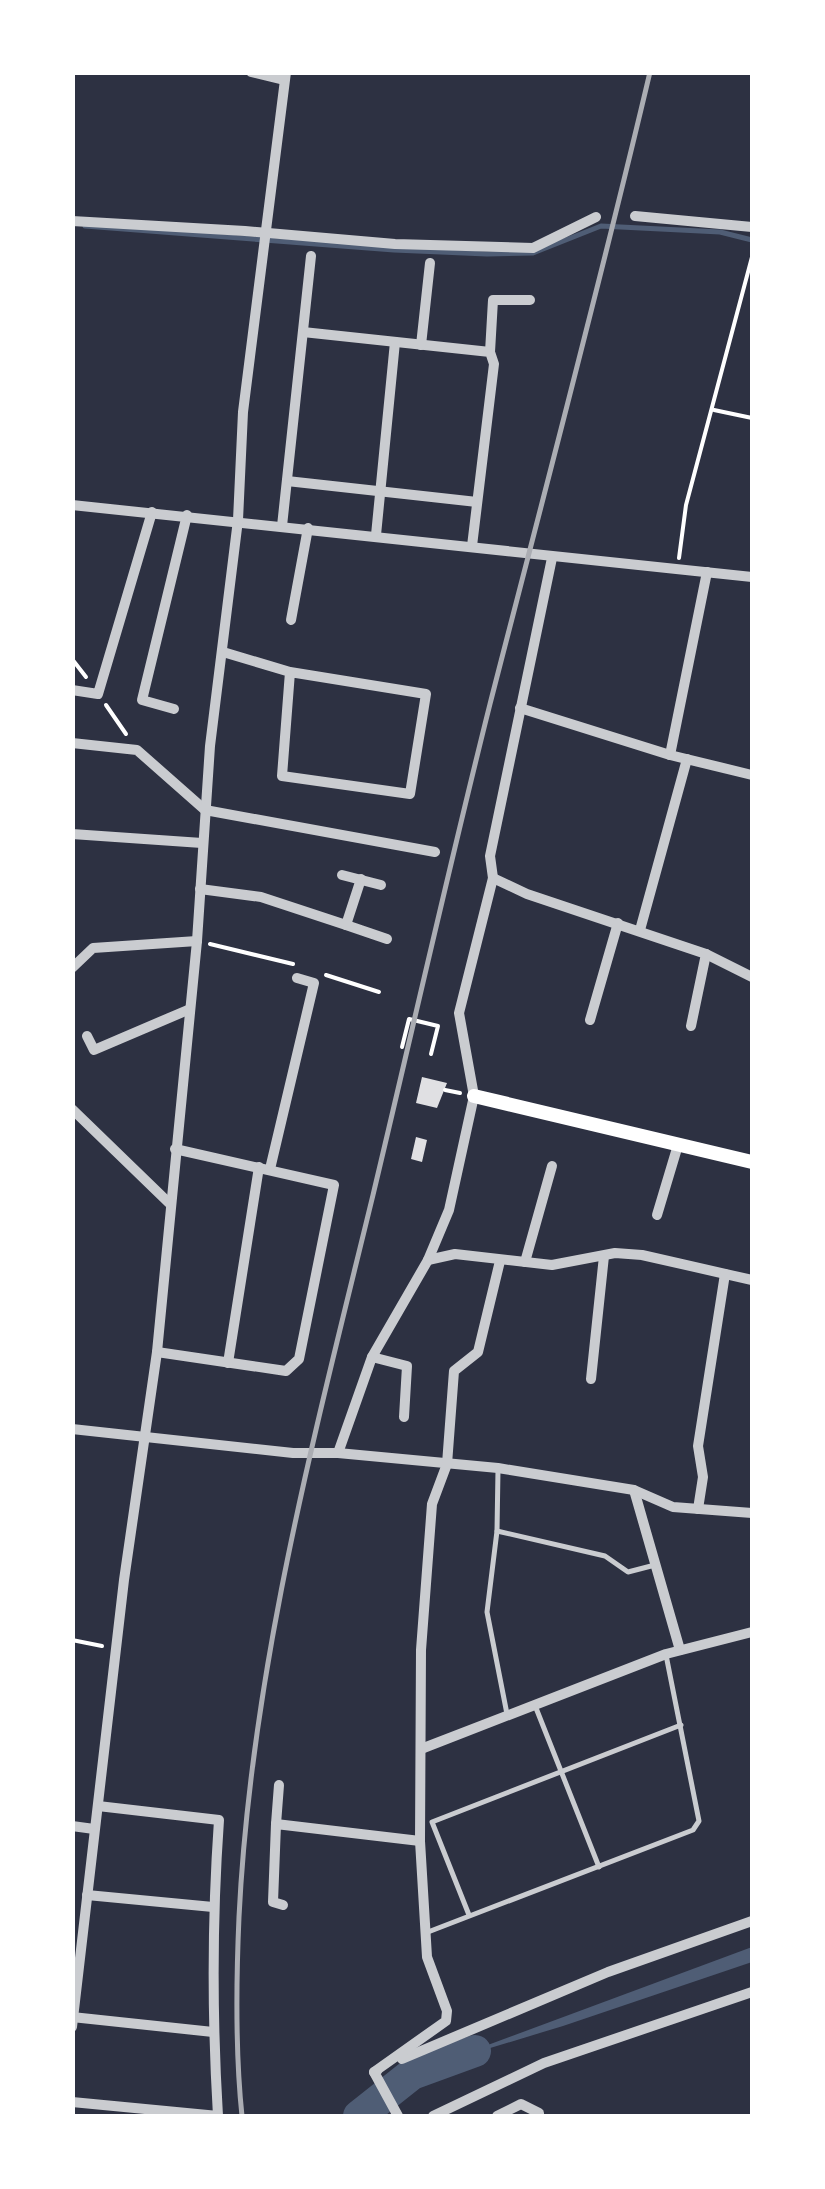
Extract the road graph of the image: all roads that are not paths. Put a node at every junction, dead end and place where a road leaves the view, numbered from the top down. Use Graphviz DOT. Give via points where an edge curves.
graph roads {
  1 [pos="251,72"];
  2 [pos="285,76"];
  3 [pos="635,216"];
  4 [pos="596,217"];
  5 [pos="72,221"];
  6 [pos="752,227"];
  7 [pos="265,237"];
  8 [pos="311,256"];
  9 [pos="430,263"];
  10 [pos="530,300"];
  11 [pos="303,332"];
  12 [pos="395,342"];
  13 [pos="421,345"];
  14 [pos="490,352"];
  15 [pos="287,482"];
  16 [pos="380,492"];
  17 [pos="477,502"];
  18 [pos="72,505"];
  19 [pos="152,512"];
  20 [pos="187,516"];
  21 [pos="238,520"];
  22 [pos="282,526"];
  23 [pos="308,528"];
  24 [pos="376,536"];
  25 [pos="472,546"];
  26 [pos="552,558"];
  27 [pos="707,572"];
  28 [pos="752,577"];
  29 [pos="292,620"];
  30 [pos="222,652"];
  31 [pos="290,672"];
  32 [pos="72,690"];
  33 [pos="520,708"];
  34 [pos="174,709"];
  35 [pos="72,743"];
  36 [pos="670,755"];
  37 [pos="686,759"];
  38 [pos="752,774"];
  39 [pos="205,810"];
  40 [pos="72,834"];
  41 [pos="202,843"];
  42 [pos="434,852"];
  43 [pos="342,874"];
  44 [pos="493,878"];
  45 [pos="361,880"];
  46 [pos="381,885"];
  47 [pos="200,889"];
  48 [pos="618,923"];
  49 [pos="346,924"];
  50 [pos="640,930"];
  51 [pos="386,939"];
  52 [pos="197,941"];
  53 [pos="706,954"];
  54 [pos="72,968"];
  55 [pos="752,977"];
  56 [pos="296,978"];
  57 [pos="190,1010"];
  58 [pos="590,1020"];
  59 [pos="691,1026"];
  60 [pos="87,1036"];
  61 [pos="474,1096"];
  62 [pos="72,1109"];
  63 [pos="678,1145"];
  64 [pos="175,1149"];
  65 [pos="752,1162"];
  66 [pos="552,1166"];
  67 [pos="265,1168"];
  68 [pos="169,1202"];
  69 [pos="657,1215"];
  70 [pos="604,1256"];
  71 [pos="428,1260"];
  72 [pos="500,1261"];
  73 [pos="525,1262"];
  74 [pos="725,1274"];
  75 [pos="752,1280"];
  76 [pos="156,1352"];
  77 [pos="372,1357"];
  78 [pos="228,1363"];
  79 [pos="591,1379"];
  80 [pos="404,1417"];
  81 [pos="72,1428"];
  82 [pos="147,1438"];
  83 [pos="338,1454"];
  84 [pos="447,1464"];
  85 [pos="498,1468"];
  86 [pos="634,1490"];
  87 [pos="698,1509"];
  88 [pos="752,1513"];
  89 [pos="497,1531"];
  90 [pos="655,1565"];
  91 [pos="752,1632"];
  92 [pos="680,1650"];
  93 [pos="666,1654"];
  94 [pos="534,1703"];
  95 [pos="507,1714"];
  96 [pos="681,1725"];
  97 [pos="421,1749"];
  98 [pos="564,1772"];
  99 [pos="279,1785"];
  100 [pos="98,1806"];
  101 [pos="276,1824"];
  102 [pos="72,1826"];
  103 [pos="94,1828"];
  104 [pos="420,1841"];
  105 [pos="599,1868"];
  106 [pos="87,1895"];
  107 [pos="283,1905"];
  108 [pos="213,1908"];
  109 [pos="469,1916"];
  110 [pos="752,1920"];
  111 [pos="426,1933"];
  112 [pos="752,1992"];
  113 [pos="73,2017"];
  114 [pos="72,2027"];
  115 [pos="213,2032"];
  116 [pos="376,2077"];
  117 [pos="72,2102"];
  118 [pos="451,2106"];
  119 [pos="398,2116"];
  120 [pos="434,2116"];
  121 [pos="458,2116"];
  122 [pos="497,2116"];
  123 [pos="539,2116"];
  1 -- 2 [label="street"];
  2 -- 7 [label="street"];
  3 -- 6 [label="street"];
  4 -- 7 [label="street" via="533,248"];
  5 -- 7 [label="street"];
  7 -- 21 [label="street" via="243,412"];
  8 -- 11 [label="street"];
  9 -- 13 [label="street"];
  10 -- 14 [label="street" via="493,300"];
  11 -- 12 [label="street"];
  11 -- 15 [label="street"];
  12 -- 13 [label="street"];
  12 -- 16 [label="street"];
  13 -- 14 [label="street"];
  14 -- 17 [label="street" via="494,364"];
  15 -- 16 [label="street"];
  15 -- 22 [label="street"];
  16 -- 17 [label="street"];
  16 -- 24 [label="street"];
  17 -- 25 [label="street"];
  18 -- 19 [label="street"];
  19 -- 20 [label="street"];
  19 -- 32 [label="street" via="98,694"];
  20 -- 21 [label="street"];
  20 -- 34 [label="street" via="142,700"];
  21 -- 22 [label="street"];
  21 -- 30 [label="street"];
  22 -- 23 [label="street"];
  23 -- 24 [label="street"];
  23 -- 29 [label="street"];
  24 -- 25 [label="street"];
  25 -- 26 [label="street"];
  26 -- 27 [label="street"];
  26 -- 33 [label="street"];
  27 -- 28 [label="street"];
  27 -- 36 [label="street"];
  30 -- 31 [label="street"];
  30 -- 39 [label="street"];
  31 -- 31 [label="street" via="426,694 410,794 282,776"];
  33 -- 36 [label="street"];
  33 -- 44 [label="street" via="490,856"];
  35 -- 39 [label="street" via="138,750"];
  36 -- 37 [label="street"];
  37 -- 38 [label="street"];
  37 -- 50 [label="street"];
  39 -- 41 [label="street"];
  39 -- 42 [label="street"];
  40 -- 41 [label="street"];
  41 -- 47 [label="street"];
  43 -- 45 [label="street"];
  44 -- 48 [label="street"];
  44 -- 61 [label="street" via="459,1012"];
  45 -- 46 [label="street"];
  45 -- 49 [label="street"];
  47 -- 49 [label="street" via="261,897"];
  47 -- 52 [label="street"];
  48 -- 50 [label="street"];
  48 -- 58 [label="street"];
  49 -- 51 [label="street"];
  50 -- 53 [label="street"];
  52 -- 54 [label="street" via="93,948"];
  52 -- 57 [label="street"];
  53 -- 55 [label="street"];
  53 -- 59 [label="street"];
  56 -- 67 [label="street" via="314,983"];
  57 -- 60 [label="street" via="94,1050"];
  57 -- 64 [label="street"];
  61 -- 63 [label="main road"];
  61 -- 71 [label="street" via="449,1210"];
  62 -- 68 [label="street"];
  63 -- 65 [label="main road"];
  63 -- 69 [label="street"];
  64 -- 67 [label="street"];
  64 -- 68 [label="street"];
  66 -- 73 [label="street"];
  67 -- 78 [label="street"];
  67 -- 78 [label="street" via="334,1185 299,1360 286,1371"];
  68 -- 76 [label="street"];
  70 -- 73 [label="street" via="552,1265"];
  70 -- 74 [label="street" via="642,1255"];
  70 -- 79 [label="street"];
  71 -- 72 [label="street" via="455,1254"];
  71 -- 77 [label="street"];
  72 -- 73 [label="street"];
  72 -- 84 [label="street" via="478,1352 454,1371"];
  74 -- 75 [label="street"];
  74 -- 87 [label="street" via="698,1446"];
  76 -- 78 [label="street"];
  76 -- 82 [label="street"];
  77 -- 80 [label="street" via="407,1366"];
  77 -- 83 [label="street"];
  81 -- 82 [label="street"];
  82 -- 83 [label="street"];
  82 -- 100 [label="street"];
  83 -- 84 [label="street"];
  84 -- 85 [label="street"];
  84 -- 97 [label="street" via="432,1504"];
  85 -- 86 [label="street"];
  85 -- 89 [label="lane"];
  86 -- 87 [label="street"];
  86 -- 90 [label="street"];
  87 -- 88 [label="street"];
  89 -- 90 [label="lane" via="605,1556 628,1572"];
  89 -- 95 [label="lane" via="487,1612"];
  90 -- 92 [label="street"];
  91 -- 92 [label="street"];
  92 -- 93 [label="street"];
  93 -- 94 [label="street"];
  93 -- 96 [label="lane"];
  94 -- 95 [label="street"];
  94 -- 98 [label="lane"];
  95 -- 97 [label="street"];
  96 -- 98 [label="lane"];
  96 -- 105 [label="lane" via="699,1821 694,1830"];
  97 -- 104 [label="street"];
  98 -- 105 [label="lane"];
  98 -- 109 [label="lane" via="432,1822"];
  99 -- 101 [label="street"];
  100 -- 103 [label="street"];
  100 -- 108 [label="street" via="219,1820"];
  101 -- 104 [label="street"];
  101 -- 107 [label="street" via="272,1902"];
  102 -- 103 [label="street"];
  103 -- 106 [label="street"];
  104 -- 111 [label="street"];
  105 -- 109 [label="lane"];
  106 -- 108 [label="street"];
  106 -- 113 [label="street"];
  108 -- 115 [label="street"];
  109 -- 111 [label="lane"];
  110 -- 116 [label="street" via="446,2038"];
  111 -- 116 [label="street" via="446,2021"];
  112 -- 118 [label="street" via="544,2063"];
  113 -- 114 [label="street"];
  113 -- 115 [label="street"];
  115 -- 117 [label="street" via="218,2116"];
  116 -- 119 [label="street"];
  118 -- 120 [label="street"];
  118 -- 121 [label="street"];
  122 -- 123 [label="street" via="521,2104"];
}
